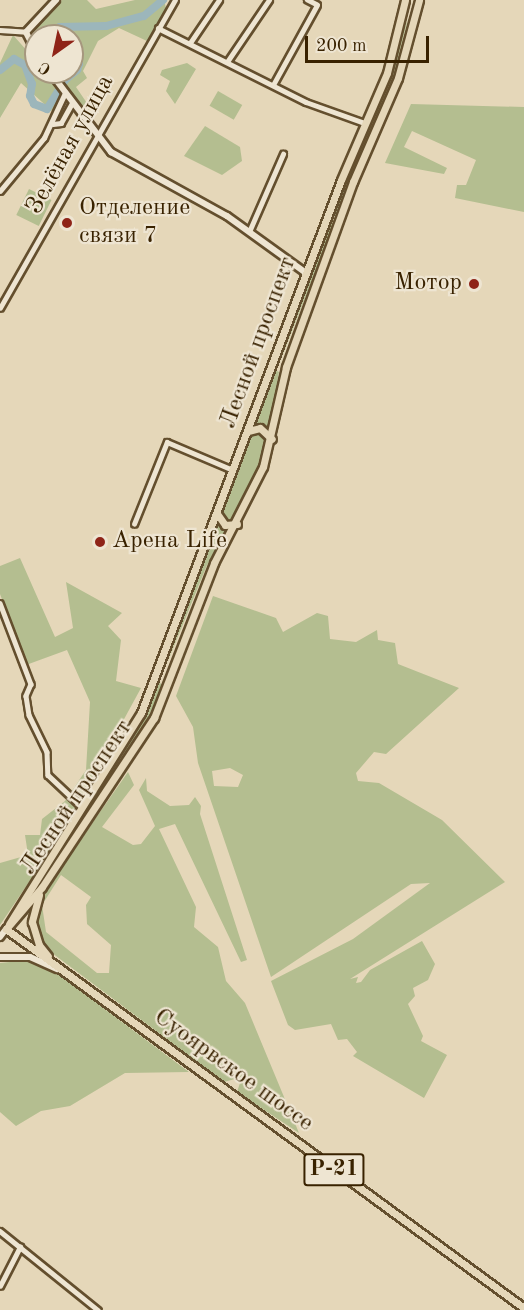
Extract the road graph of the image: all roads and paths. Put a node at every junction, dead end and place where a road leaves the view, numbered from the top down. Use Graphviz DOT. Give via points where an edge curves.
graph roads {
  1 [pos="56,0"];
  2 [pos="175,0"];
  3 [pos="219,0"];
  4 [pos="269,0"];
  5 [pos="307,0"];
  6 [pos="405,0"];
  7 [pos="419,0"];
  8 [pos="403,11"];
  9 [pos="417,12"];
  10 [pos="402,20"];
  11 [pos="415,23"];
  12 [pos="34,24"];
  13 [pos="158,27"];
  14 [pos="0,30"];
  15 [pos="24,32"];
  16 [pos="190,43"];
  17 [pos="227,62"];
  18 [pos="58,84"];
  19 [pos="273,85"];
  20 [pos="64,92"];
  21 [pos="72,103"];
  22 [pos="62,106"];
  23 [pos="365,123"];
  24 [pos="52,124"];
  25 [pos="96,135"];
  26 [pos="283,154"];
  27 [pos="0,191"];
  28 [pos="327,219"];
  29 [pos="338,222"];
  30 [pos="249,232"];
  31 [pos="306,273"];
  32 [pos="0,308"];
  33 [pos="273,363"];
  34 [pos="286,367"];
  35 [pos="248,431"];
  36 [pos="272,439"];
  37 [pos="233,470"];
  38 [pos="218,515"];
  39 [pos="135,524"];
  40 [pos="237,524"];
  41 [pos="0,603"];
  42 [pos="159,664"];
  43 [pos="172,669"];
  44 [pos="155,677"];
  45 [pos="167,682"];
  46 [pos="80,805"];
  47 [pos="42,887"];
  48 [pos="6,929"];
  49 [pos="0,937"];
  50 [pos="0,957"];
  51 [pos="64,972"];
  52 [pos="0,1232"];
  53 [pos="20,1247"];
  54 [pos="0,1286"];
  55 [pos="524,1308"];
  56 [pos="98,1310"];
  1 -- 12 [label="main road"];
  2 -- 13 [label="street, Зелёная улица"];
  3 -- 16 [label="street"];
  4 -- 17 [label="street"];
  5 -- 19 [label="street" via="317,6"];
  6 -- 8 [label="main road, Лесной проспект"];
  7 -- 9 [label="main road, Лесной проспект"];
  8 -- 9 [label="main road"];
  8 -- 10 [label="main road, Лесной проспект"];
  9 -- 11 [label="main road, Лесной проспект"];
  10 -- 11 [label="main road"];
  10 -- 23 [label="main road, Лесной проспект" via="387,73"];
  11 -- 29 [label="main road, Лесной проспект" via="398,78"];
  13 -- 16 [label="street"];
  13 -- 25 [label="street, Зелёная улица"];
  14 -- 15 [label="street"];
  16 -- 17 [label="street"];
  17 -- 19 [label="street"];
  18 -- 20 [label="main road"];
  19 -- 23 [label="street"];
  20 -- 21 [label="main road"];
  20 -- 22 [label="street"];
  21 -- 22 [label="street"];
  21 -- 24 [label="street" via="61,123"];
  21 -- 25 [label="main road"];
  22 -- 24 [label="street"];
  23 -- 28 [label="main road, Лесной проспект"];
  24 -- 27 [label="street"];
  25 -- 30 [label="main road" via="111,153"];
  25 -- 32 [label="street, Зелёная улица"];
  26 -- 30 [label="street"];
  28 -- 29 [label="main road"];
  28 -- 31 [label="main road, Лесной проспект"];
  29 -- 34 [label="main road, Лесной проспект"];
  30 -- 31 [label="main road"];
  31 -- 33 [label="main road, Лесной проспект"];
  33 -- 34 [label="main road"];
  33 -- 35 [label="main road, Лесной проспект"];
  34 -- 36 [label="main road, Лесной проспект"];
  35 -- 36 [label="main road" via="260,428"];
  35 -- 37 [label="main road, Лесной проспект"];
  36 -- 40 [label="main road, Лесной проспект"];
  37 -- 38 [label="main road, Лесной проспект"];
  37 -- 39 [label="street" via="172,441 162,450"];
  38 -- 40 [label="main road" via="225,525"];
  38 -- 42 [label="main road, Лесной проспект"];
  40 -- 43 [label="main road, Лесной проспект" via="214,563"];
  41 -- 46 [label="street" via="31,684 26,696 29,715 47,752 48,775"];
  42 -- 43 [label="main road"];
  42 -- 44 [label="main road, Лесной проспект"];
  43 -- 45 [label="main road, Лесной проспект"];
  44 -- 45 [label="main road"];
  44 -- 46 [label="main road, Лесной проспект" via="128,736"];
  45 -- 47 [label="main road, Лесной проспект" via="139,743"];
  46 -- 48 [label="main road, Лесной проспект"];
  47 -- 48 [label="main road, Лесной проспект"];
  47 -- 51 [label="main road" via="34,908 33,934"];
  48 -- 49 [label="main road"];
  48 -- 51 [label="main road, Суоярвское шоссе"];
  50 -- 51 [label="main road" via="30,957"];
  51 -- 55 [label="main road, Суоярвское шоссе / Р-21"];
  52 -- 53 [label="street"];
  53 -- 54 [label="street"];
  53 -- 56 [label="street"];
}
